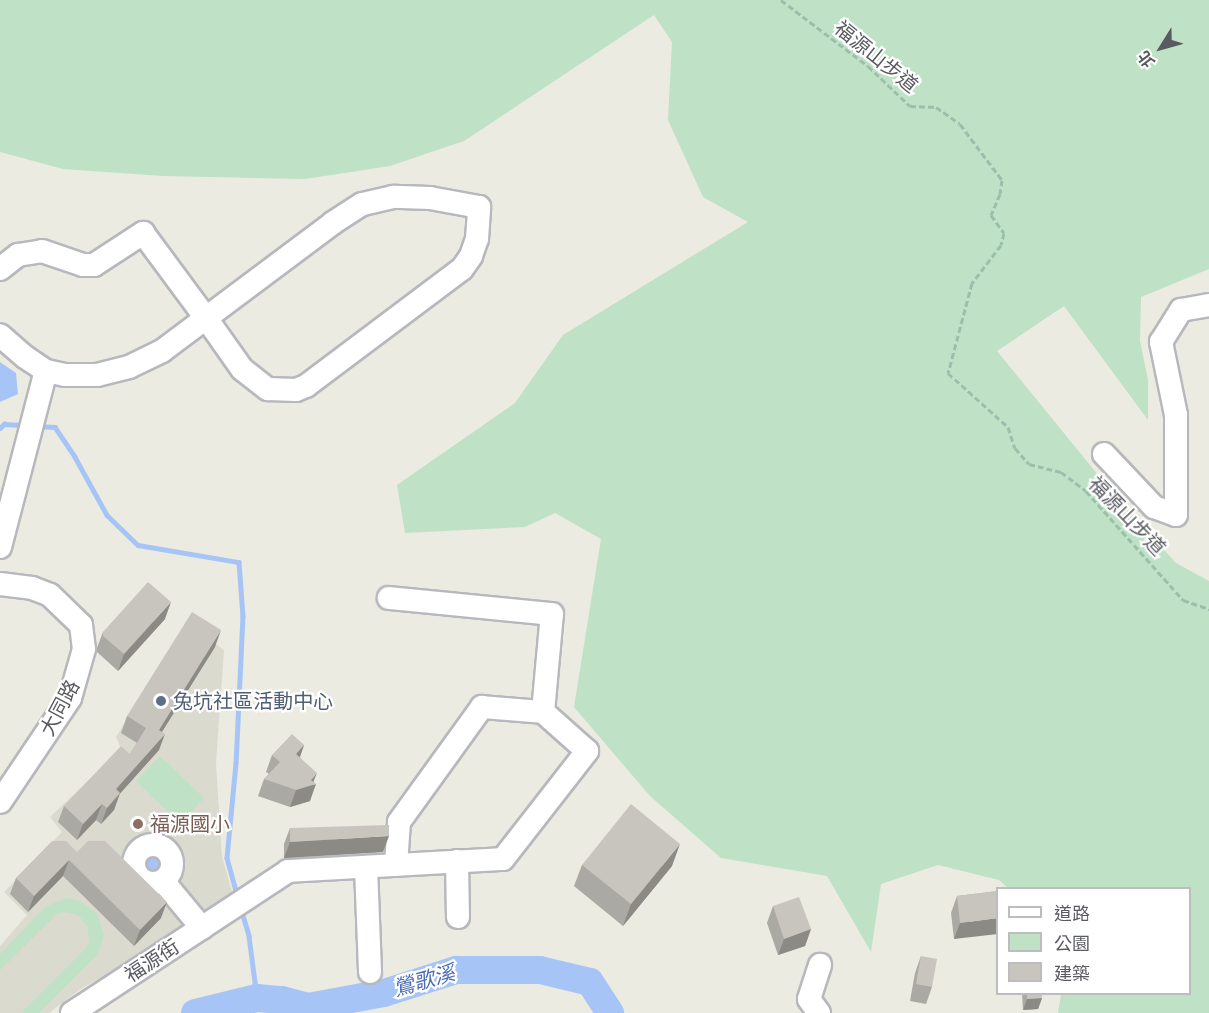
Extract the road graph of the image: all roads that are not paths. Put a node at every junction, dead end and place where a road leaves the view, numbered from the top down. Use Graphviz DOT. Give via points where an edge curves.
graph roads {
  1 [pos="0,269"];
  2 [pos="1209,305"];
  3 [pos="206,318"];
  4 [pos="0,335"];
  5 [pos="46,371"];
  6 [pos="1104,454"];
  7 [pos="0,547"];
  8 [pos="0,584"];
  9 [pos="389,598"];
  10 [pos="543,712"];
  11 [pos="0,802"];
  12 [pos="457,861"];
  13 [pos="396,865"];
  14 [pos="366,867"];
  15 [pos="163,881"];
  16 [pos="458,917"];
  17 [pos="202,928"];
  18 [pos="820,965"];
  19 [pos="370,972"];
  20 [pos="72,1013"];
  21 [pos="819,1013"];
  1 -- 3 [label="street" via="18,255 42,251 82,265 94,265 143,233"];
  2 -- 6 [label="street" via="1181,310 1161,342 1176,416 1176,515 1154,507"];
  3 -- 3 [label="street" via="255,381 281,392 306,386 462,269 477,239 479,207 430,198 393,197 362,204"];
  3 -- 5 [label="street" via="162,351 129,367 98,375"];
  4 -- 5 [label="street"];
  5 -- 7 [label="street"];
  8 -- 11 [label="street, 大同路" via="50,595 81,626 84,649 70,698"];
  9 -- 10 [label="street" via="552,614"];
  10 -- 12 [label="street, 福源街" via="587,752 503,859"];
  10 -- 13 [label="street" via="482,707 399,822"];
  12 -- 13 [label="street, 福源街"];
  12 -- 16 [label="street"];
  13 -- 14 [label="street, 福源街"];
  14 -- 17 [label="street, 福源街" via="288,871"];
  14 -- 19 [label="street"];
  15 -- 17 [label="street"];
  17 -- 20 [label="street, 福源街"];
  18 -- 21 [label="street" via="809,999"];
}
